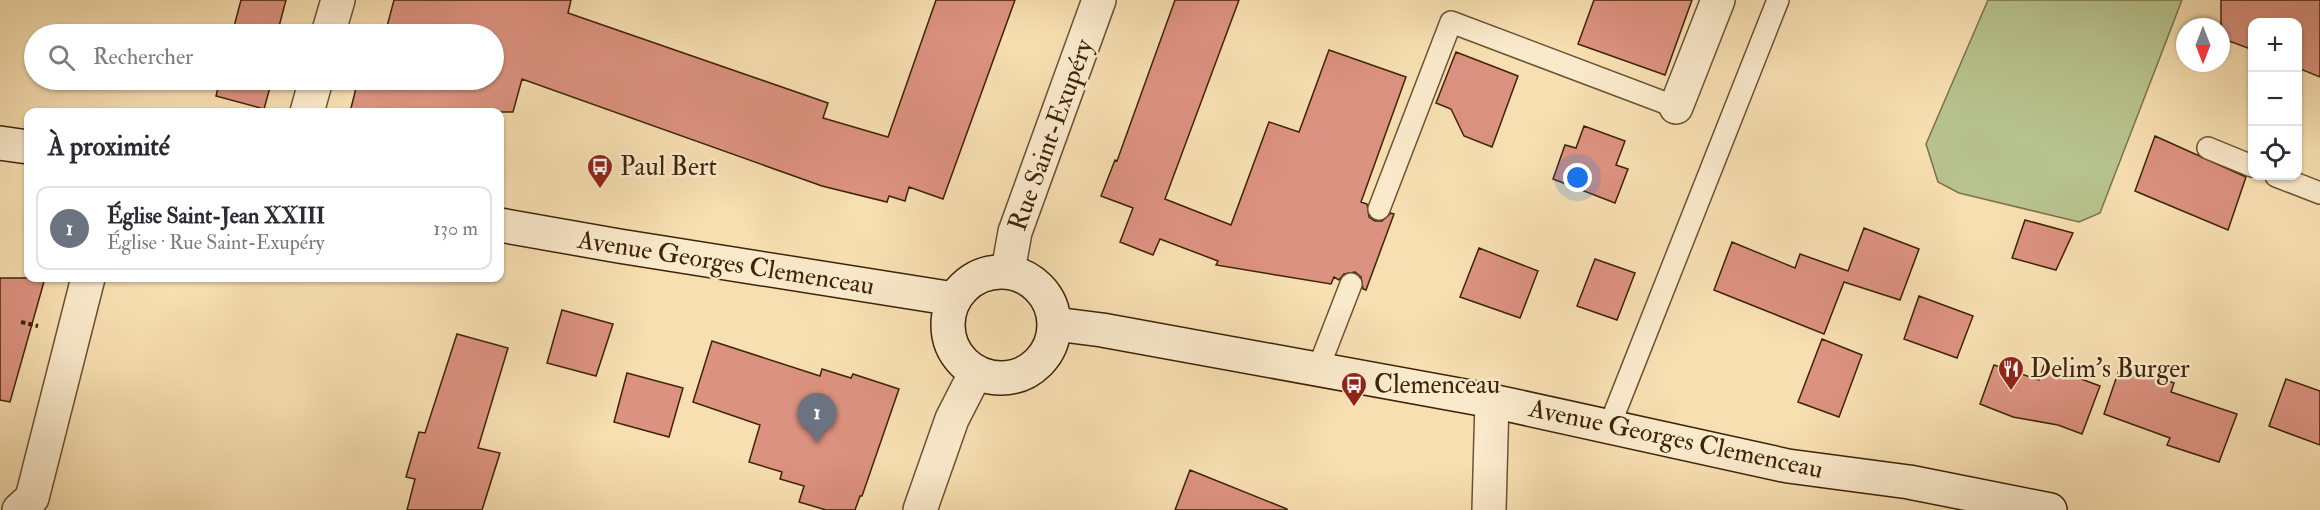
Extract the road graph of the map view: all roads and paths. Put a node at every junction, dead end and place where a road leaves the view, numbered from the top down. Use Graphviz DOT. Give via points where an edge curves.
graph roads {
  1 [pos="338,0"];
  2 [pos="1099,0"];
  3 [pos="1718,0"];
  4 [pos="1778,0"];
  5 [pos="331,24"];
  6 [pos="313,90"];
  7 [pos="1677,107"];
  8 [pos="308,108"];
  9 [pos="0,143"];
  10 [pos="24,146"];
  11 [pos="2208,148"];
  12 [pos="2248,164"];
  13 [pos="2286,180"];
  14 [pos="2320,194"];
  15 [pos="1379,209"];
  16 [pos="504,226"];
  17 [pos="1008,271"];
  18 [pos="87,282"];
  19 [pos="1351,284"];
  20 [pos="954,299"];
  21 [pos="1055,324"];
  22 [pos="1318,369"];
  23 [pos="976,372"];
  24 [pos="1492,401"];
  25 [pos="1609,427"];
  26 [pos="19,510"];
  27 [pos="920,510"];
  28 [pos="1490,510"];
  29 [pos="2050,510"];
  1 -- 5 [label="main road"];
  2 -- 17 [label="main road, Rue Saint-Exupéry" via="1015,232"];
  3 -- 7 [label="main road"];
  4 -- 25 [label="lane"];
  6 -- 8 [label="main road"];
  7 -- 15 [label="lane" via="1451,22"];
  9 -- 10 [label="main road"];
  11 -- 12 [label="lane"];
  13 -- 14 [label="lane"];
  16 -- 20 [label="main road, Avenue Georges Clemenceau"];
  17 -- 20 [label="main road" via="977,277 963,286"];
  17 -- 21 [label="main road" via="1023,276 1046,295"];
  18 -- 26 [label="main road" via="32,498"];
  19 -- 22 [label="lane"];
  20 -- 23 [label="main road" via="948,315 948,333 958,355"];
  21 -- 22 [label="main road, Avenue Georges Clemenceau"];
  21 -- 23 [label="main road" via="1052,342 1029,371 1012,378 993,378"];
  22 -- 24 [label="main road, Avenue Georges Clemenceau"];
  23 -- 27 [label="main road" via="952,418"];
  24 -- 25 [label="main road, Avenue Georges Clemenceau"];
  24 -- 28 [label="main road"];
  25 -- 29 [label="main road, Avenue Georges Clemenceau" via="1788,466 1909,482"];
}
